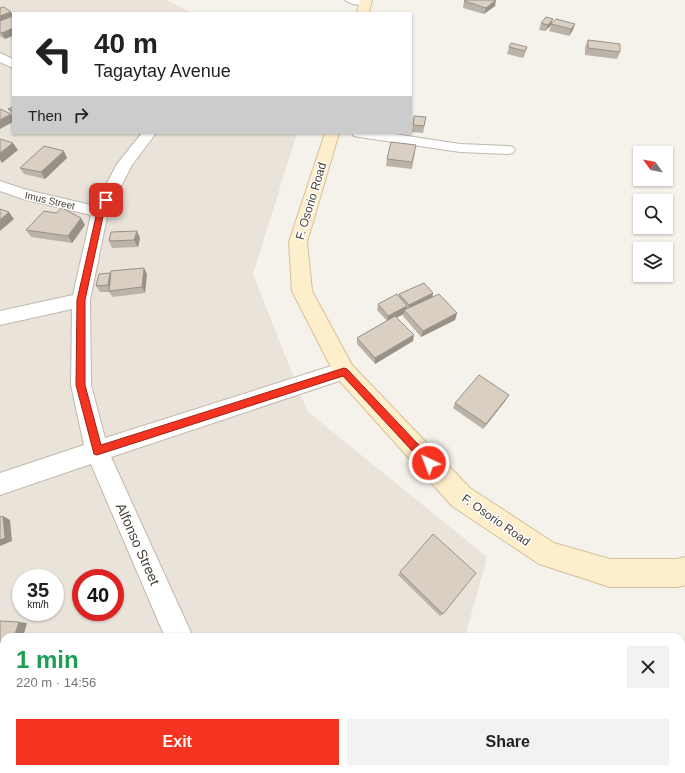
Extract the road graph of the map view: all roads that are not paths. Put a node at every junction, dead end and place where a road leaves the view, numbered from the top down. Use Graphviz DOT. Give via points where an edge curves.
graph roads {
  1 [pos="350,0"];
  2 [pos="365,5"];
  3 [pos="0,57"];
  4 [pos="12,63"];
  5 [pos="148,134"];
  6 [pos="332,134"];
  7 [pos="366,134"];
  8 [pos="508,150"];
  9 [pos="0,186"];
  10 [pos="100,212"];
  11 [pos="81,300"];
  12 [pos="0,318"];
  13 [pos="344,371"];
  14 [pos="97,451"];
  15 [pos="0,484"];
  16 [pos="685,571"];
  17 [pos="177,633"];
  1 -- 2 [label="street"];
  3 -- 4 [label="street"];
  5 -- 10 [label="street, Alfonso Street" via="125,164"];
  6 -- 13 [label="street, F. Osorio Road" via="298,242 302,291"];
  7 -- 8 [label="street" via="460,148"];
  9 -- 10 [label="street, Imus Street"];
  10 -- 11 [label="street, Alfonso Street"];
  11 -- 12 [label="street"];
  11 -- 14 [label="street, Alfonso Street" via="81,385"];
  13 -- 14 [label="street"];
  13 -- 16 [label="street, F. Osorio Road" via="461,497 548,555 610,573"];
  14 -- 15 [label="street"];
  14 -- 17 [label="street, Alfonso Street"];
}
